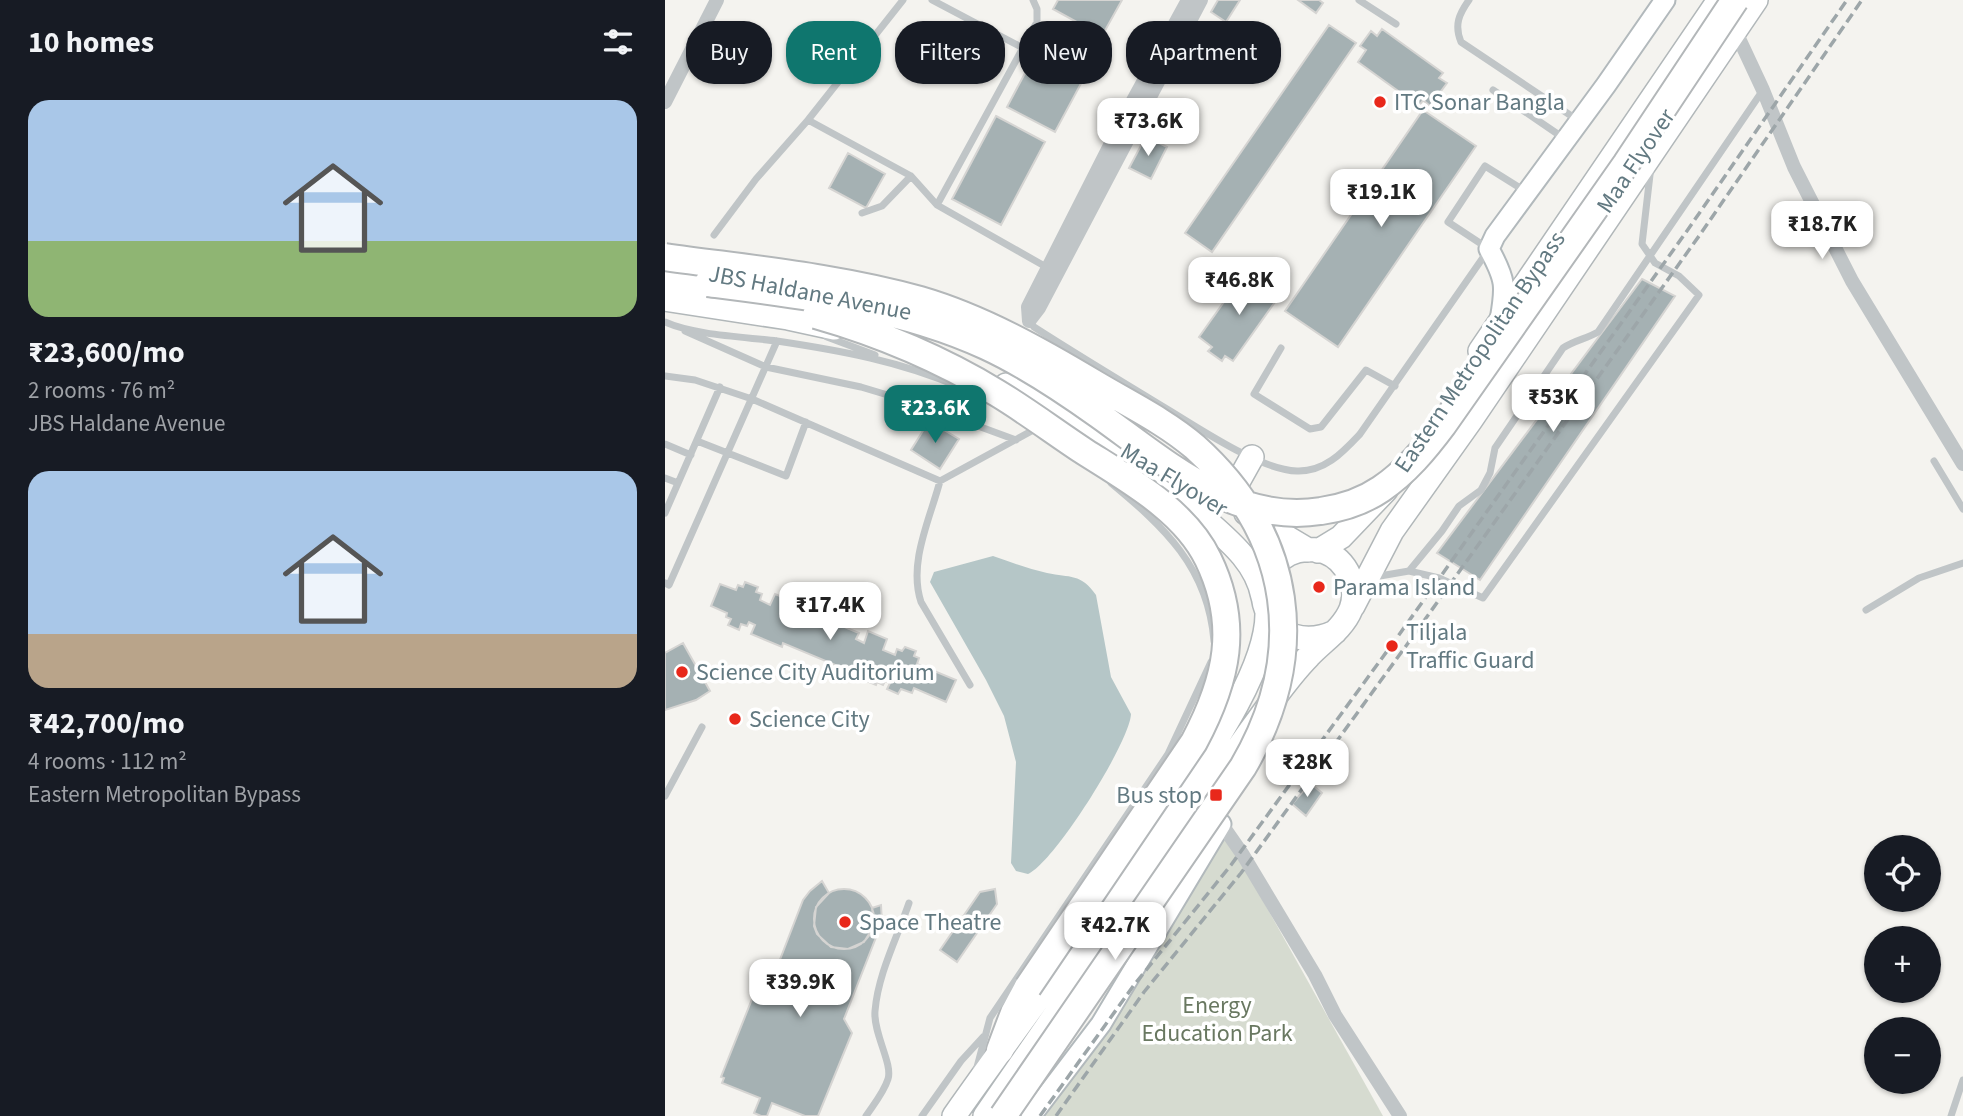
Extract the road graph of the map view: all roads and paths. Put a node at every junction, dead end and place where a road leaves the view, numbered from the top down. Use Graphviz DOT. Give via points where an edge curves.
graph roads {
  1 [pos="717,0"];
  2 [pos="903,0"];
  3 [pos="932,0"];
  4 [pos="1034,0"];
  5 [pos="1188,0"];
  6 [pos="1201,0"];
  7 [pos="1359,0"];
  8 [pos="1469,0"];
  9 [pos="1665,0"];
  10 [pos="1719,0"];
  11 [pos="1735,0"];
  12 [pos="1747,0"];
  13 [pos="1756,0"];
  14 [pos="1037,21"];
  15 [pos="1396,24"];
  16 [pos="1735,30"];
  17 [pos="1019,46"];
  18 [pos="1019,55"];
  19 [pos="1493,90"];
  20 [pos="1763,90"];
  21 [pos="665,102"];
  22 [pos="1136,110"];
  23 [pos="808,120"];
  24 [pos="1580,121"];
  25 [pos="1566,140"];
  26 [pos="1651,153"];
  27 [pos="911,176"];
  28 [pos="1526,192"];
  29 [pos="937,205"];
  30 [pos="862,213"];
  31 [pos="714,235"];
  32 [pos="1489,249"];
  33 [pos="1650,256"];
  34 [pos="665,257"];
  35 [pos="665,267"];
  36 [pos="1048,268"];
  37 [pos="665,276"];
  38 [pos="665,293"];
  39 [pos="665,299"];
  40 [pos="816,315"];
  41 [pos="788,318"];
  42 [pos="1029,321"];
  43 [pos="1500,321"];
  44 [pos="669,323"];
  45 [pos="777,341"];
  46 [pos="1281,348"];
  47 [pos="1018,354"];
  48 [pos="895,363"];
  49 [pos="766,367"];
  50 [pos="665,376"];
  51 [pos="1395,386"];
  52 [pos="720,387"];
  53 [pos="966,389"];
  54 [pos="752,399"];
  55 [pos="989,399"];
  56 [pos="1059,416"];
  57 [pos="806,422"];
  58 [pos="1038,428"];
  59 [pos="1016,440"];
  60 [pos="697,441"];
  61 [pos="665,444"];
  62 [pos="727,452"];
  63 [pos="691,455"];
  64 [pos="1252,457"];
  65 [pos="1934,461"];
  66 [pos="1087,464"];
  67 [pos="1963,464"];
  68 [pos="665,478"];
  69 [pos="1107,480"];
  70 [pos="940,481"];
  71 [pos="678,483"];
  72 [pos="1228,500"];
  73 [pos="1963,509"];
  74 [pos="665,513"];
  75 [pos="1313,550"];
  76 [pos="1963,563"];
  77 [pos="1409,571"];
  78 [pos="1367,578"];
  79 [pos="665,583"];
  80 [pos="1265,604"];
  81 [pos="1353,606"];
  82 [pos="1866,610"];
  83 [pos="1335,632"];
  84 [pos="971,685"];
  85 [pos="702,727"];
  86 [pos="665,796"];
  87 [pos="1206,796"];
  88 [pos="1139,797"];
  89 [pos="1221,824"];
  90 [pos="1130,871"];
  91 [pos="909,903"];
  92 [pos="993,1042"];
  93 [pos="1963,1080"];
  94 [pos="866,1116"];
  95 [pos="922,1116"];
  96 [pos="954,1116"];
  97 [pos="985,1116"];
  98 [pos="1003,1116"];
  99 [pos="1031,1116"];
  100 [pos="1400,1116"];
  101 [pos="1951,1116"];
  1 -- 21 [label="street"];
  2 -- 23 [label="lane"];
  3 -- 17 [label="lane"];
  4 -- 14 [label="lane"];
  5 -- 22 [label="street"];
  6 -- 22 [label="street"];
  7 -- 15 [label="lane"];
  8 -- 24 [label="lane" via="1459,15 1461,42"];
  9 -- 24 [label="street"];
  10 -- 43 [label="main road, Eastern Metropolitan Bypass"];
  11 -- 37 [label="highway, Maa Flyover, bridge" via="1426,448 1379,491 1340,508 1296,513 1238,503 1168,466 1024,367 952,331 848,304"];
  12 -- 40 [label="highway, Maa Flyover, bridge" via="1436,455 1407,484 1355,514 1304,526 1279,526 1223,512 994,368 899,332"];
  13 -- 16 [label="main road"];
  16 -- 20 [label="street"];
  16 -- 26 [label="main road"];
  18 -- 29 [label="lane"];
  19 -- 25 [label="lane"];
  20 -- 33 [label="lane"];
  20 -- 67 [label="street" via="1794,167 1852,281"];
  22 -- 36 [label="street"];
  22 -- 42 [label="street"];
  23 -- 27 [label="lane"];
  23 -- 31 [label="lane"];
  24 -- 25 [label="street"];
  25 -- 28 [label="street"];
  26 -- 33 [label="lane" via="1642,244"];
  26 -- 78 [label="main road" via="1414,498"];
  27 -- 29 [label="lane"];
  27 -- 30 [label="lane" via="881,206"];
  28 -- 32 [label="street"];
  28 -- 32 [label="lane" via="1485,166 1448,222"];
  29 -- 36 [label="lane"];
  32 -- 43 [label="street" via="1505,290"];
  32 -- 51 [label="lane"];
  33 -- 77 [label="lane" via="1598,332 1563,348 1496,448 1481,490 1459,506"];
  33 -- 77 [label="lane" via="1699,295 1483,598 1439,578"];
  34 -- 98 [label="highway, bridge" via="883,291 923,301 1000,332 1192,445 1235,490 1261,535 1277,579 1285,623 1281,670 1265,727 1236,778"];
  35 -- 47 [label="main road, JBS Haldane Avenue" via="827,292 927,316"];
  36 -- 42 [label="street" via="1028,307"];
  38 -- 40 [label="highway, Maa Flyover"];
  39 -- 41 [label="main road, JBS Haldane Avenue"];
  40 -- 92 [label="highway, bridge" via="874,334 966,376 1127,479 1186,528 1207,557 1221,592 1227,648 1206,720"];
  41 -- 48 [label="lane"];
  41 -- 56 [label="main road, JBS Haldane Avenue" via="934,356 1007,386"];
  42 -- 47 [label="lane"];
  42 -- 64 [label="lane"];
  43 -- 75 [label="main road, Eastern Metropolitan Bypass" via="1388,486 1341,537"];
  44 -- 45 [label="lane"];
  44 -- 49 [label="lane"];
  45 -- 48 [label="lane"];
  45 -- 49 [label="lane"];
  46 -- 51 [label="lane" via="1254,394 1310,429 1321,427 1366,370"];
  47 -- 72 [label="main road, JBS Haldane Avenue" via="1134,430"];
  48 -- 53 [label="lane"];
  49 -- 54 [label="lane"];
  49 -- 59 [label="lane" via="861,387"];
  50 -- 52 [label="lane"];
  51 -- 64 [label="lane" via="1360,434 1328,463 1299,472"];
  52 -- 54 [label="lane"];
  52 -- 60 [label="lane"];
  54 -- 57 [label="lane"];
  54 -- 62 [label="lane"];
  55 -- 58 [label="lane"];
  56 -- 58 [label="lane"];
  56 -- 80 [label="main road, JBS Haldane Avenue" via="1217,530 1252,568 1261,582"];
  57 -- 62 [label="lane" via="786,476"];
  57 -- 70 [label="lane"];
  58 -- 59 [label="lane"];
  58 -- 66 [label="lane"];
  59 -- 70 [label="lane"];
  60 -- 62 [label="lane"];
  60 -- 63 [label="lane"];
  61 -- 63 [label="lane"];
  62 -- 79 [label="lane" via="669,585"];
  63 -- 71 [label="lane"];
  64 -- 72 [label="main road"];
  65 -- 73 [label="lane"];
  68 -- 71 [label="lane"];
  69 -- 88 [label="lane" via="1173,539 1189,562 1206,601 1215,649 1209,671 1168,754"];
  70 -- 84 [label="lane" via="918,564 917,589"];
  71 -- 74 [label="lane"];
  72 -- 75 [label="main road, JBS Haldane Avenue"];
  75 -- 80 [label="main road" via="1293,552 1276,564 1265,583"];
  75 -- 81 [label="main road" via="1328,553 1349,574"];
  76 -- 82 [label="lane" via="1919,578"];
  77 -- 78 [label="lane"];
  78 -- 81 [label="main road"];
  80 -- 83 [label="main road" via="1275,625 1288,635 1320,639"];
  80 -- 90 [label="main road" via="1267,626 1261,651 1231,713"];
  81 -- 83 [label="main road"];
  83 -- 87 [label="main road" via="1307,657"];
  85 -- 86 [label="lane"];
  87 -- 89 [label="street"];
  87 -- 97 [label="main road"];
  88 -- 90 [label="lane"];
  88 -- 92 [label="lane" via="990,1018"];
  89 -- 99 [label="street" via="1101,1024"];
  89 -- 100 [label="street"];
  90 -- 92 [label="main road"];
  91 -- 94 [label="lane" via="878,990 875,1014 888,1078"];
  92 -- 95 [label="lane" via="961,1061"];
  92 -- 96 [label="main road" via="971,1092"];
  93 -- 101 [label="lane"];
}
